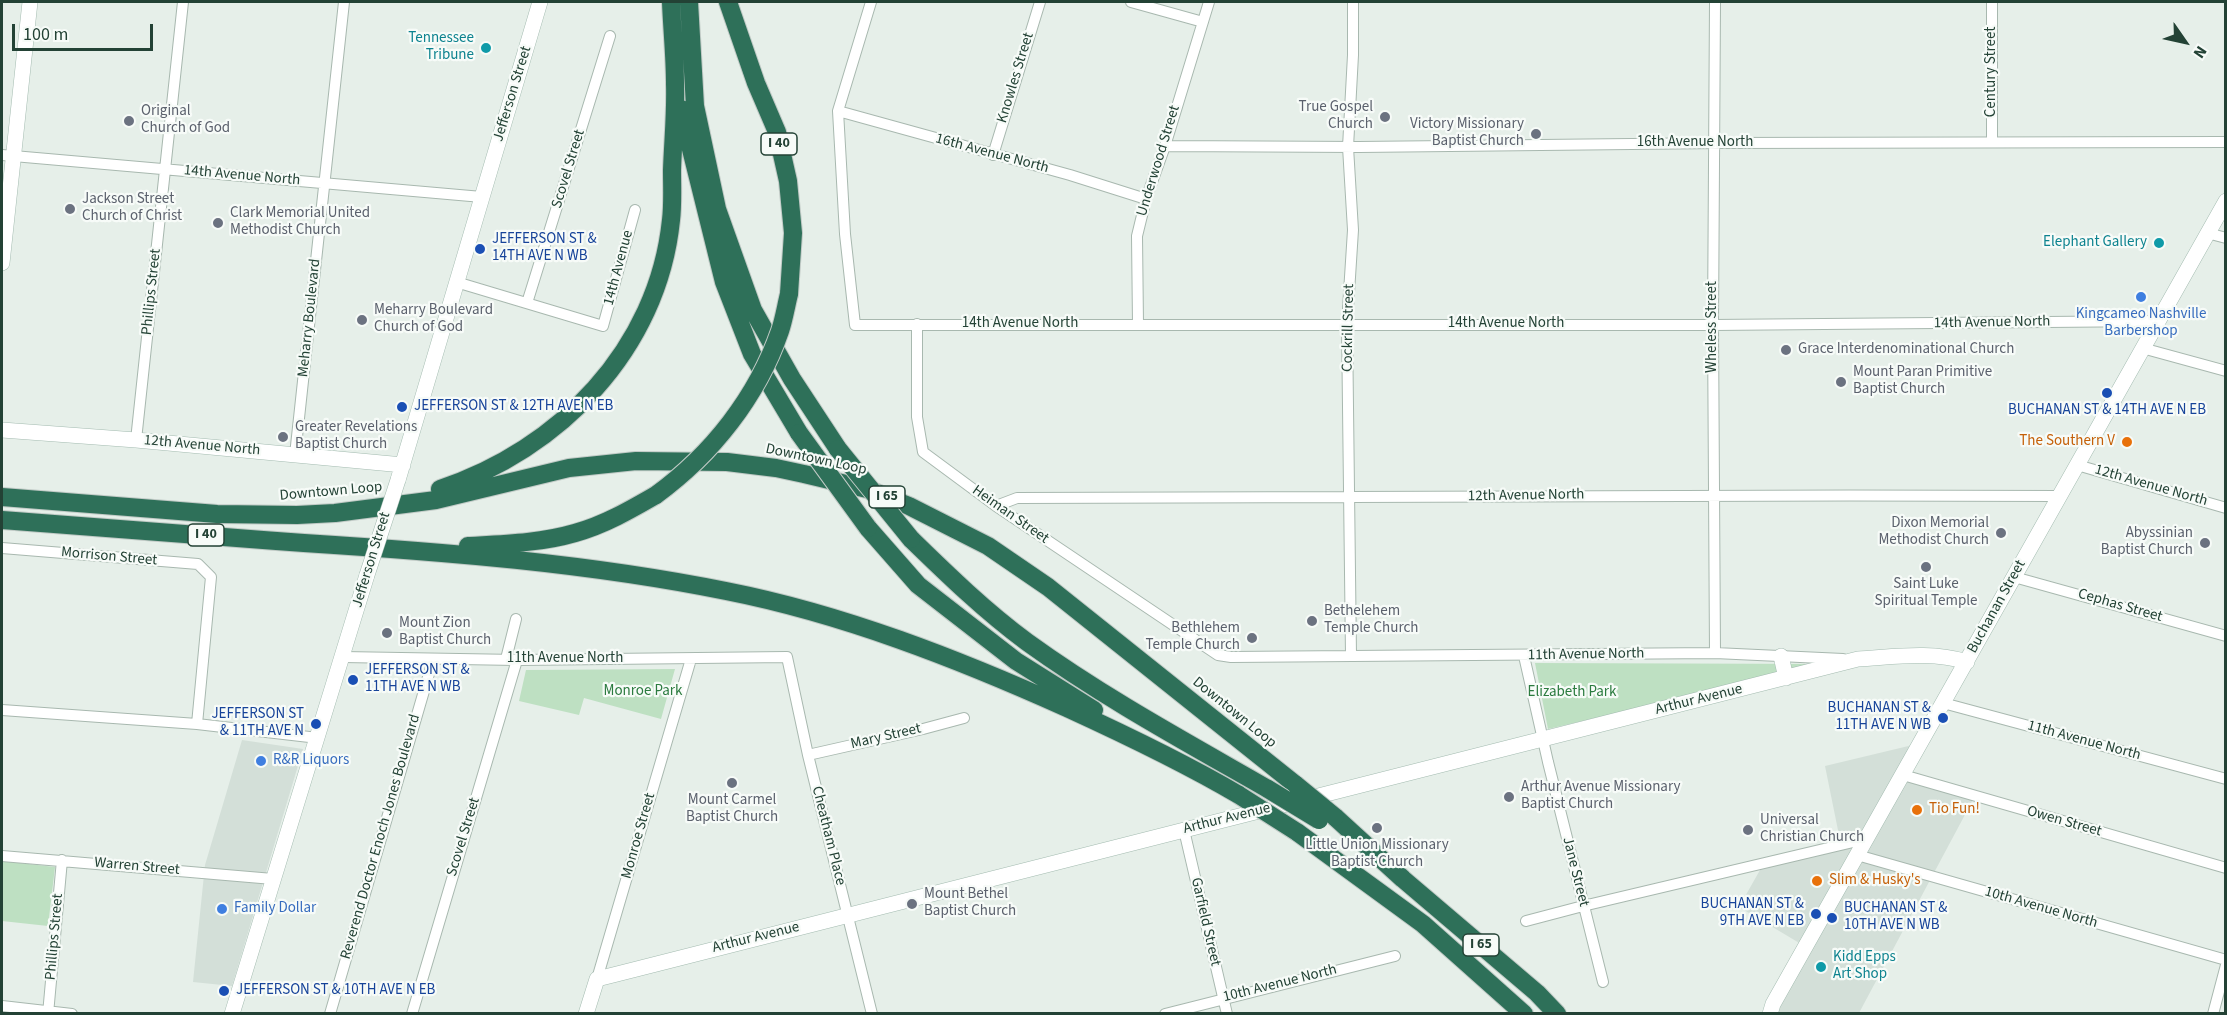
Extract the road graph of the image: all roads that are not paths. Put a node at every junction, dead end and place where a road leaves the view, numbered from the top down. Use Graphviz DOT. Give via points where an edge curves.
graph roads {
  1 [pos="30,2"];
  2 [pos="183,2"];
  3 [pos="344,2"];
  4 [pos="540,2"];
  5 [pos="671,2"];
  6 [pos="689,2"];
  7 [pos="728,2"];
  8 [pos="871,2"];
  9 [pos="1040,2"];
  10 [pos="1131,2"];
  11 [pos="1209,2"];
  12 [pos="1353,2"];
  13 [pos="1715,2"];
  14 [pos="1992,2"];
  15 [pos="1203,22"];
  16 [pos="610,36"];
  17 [pos="675,84"];
  18 [pos="838,111"];
  19 [pos="1992,142"];
  20 [pos="2226,142"];
  21 [pos="1715,143"];
  22 [pos="1164,146"];
  23 [pos="1348,147"];
  24 [pos="993,154"];
  25 [pos="7,156"];
  26 [pos="166,170"];
  27 [pos="324,183"];
  28 [pos="482,197"];
  29 [pos="1146,199"];
  30 [pos="2226,201"];
  31 [pos="635,210"];
  32 [pos="2207,233"];
  33 [pos="2226,238"];
  34 [pos="2,263"];
  35 [pos="456,282"];
  36 [pos="527,303"];
  37 [pos="2157,321"];
  38 [pos="917,324"];
  39 [pos="1138,324"];
  40 [pos="1347,324"];
  41 [pos="1713,325"];
  42 [pos="2142,348"];
  43 [pos="2226,371"];
  44 [pos="2,430"];
  45 [pos="136,440"];
  46 [pos="295,455"];
  47 [pos="2077,465"];
  48 [pos="400,472"];
  49 [pos="1714,494"];
  50 [pos="2058,496"];
  51 [pos="2,497"];
  52 [pos="1348,497"];
  53 [pos="393,505"];
  54 [pos="996,506"];
  55 [pos="2226,508"];
  56 [pos="2,520"];
  57 [pos="2,548"];
  58 [pos="410,549"];
  59 [pos="2014,577"];
  60 [pos="516,619"];
  61 [pos="2226,636"];
  62 [pos="1206,648"];
  63 [pos="1715,653"];
  64 [pos="1351,655"];
  65 [pos="1524,656"];
  66 [pos="1781,656"];
  67 [pos="343,657"];
  68 [pos="787,657"];
  69 [pos="691,659"];
  70 [pos="1858,659"];
  71 [pos="433,660"];
  72 [pos="511,660"];
  73 [pos="1967,662"];
  74 [pos="1786,678"];
  75 [pos="1943,703"];
  76 [pos="2,710"];
  77 [pos="964,718"];
  78 [pos="197,723"];
  79 [pos="318,738"];
  80 [pos="1542,740"];
  81 [pos="1154,748"];
  82 [pos="808,755"];
  83 [pos="1903,775"];
  84 [pos="2226,779"];
  85 [pos="1327,818"];
  86 [pos="1184,830"];
  87 [pos="1866,839"];
  88 [pos="1857,855"];
  89 [pos="2,856"];
  90 [pos="62,861"];
  91 [pos="2226,868"];
  92 [pos="273,879"];
  93 [pos="1583,906"];
  94 [pos="848,915"];
  95 [pos="1526,921"];
  96 [pos="1395,956"];
  97 [pos="2226,960"];
  98 [pos="2226,965"];
  99 [pos="597,979"];
  100 [pos="1603,982"];
  101 [pos="1223,998"];
  102 [pos="2,1006"];
  103 [pos="48,1012"];
  104 [pos="72,1014"];
  105 [pos="232,1014"];
  106 [pos="330,1014"];
  107 [pos="412,1014"];
  108 [pos="586,1014"];
  109 [pos="872,1014"];
  110 [pos="1165,1014"];
  111 [pos="1227,1014"];
  112 [pos="1524,1014"];
  113 [pos="1557,1014"];
  114 [pos="1770,1014"];
  115 [pos="2212,1014"];
  1 -- 25 [label="street"];
  2 -- 26 [label="street, Phillips Street"];
  3 -- 27 [label="street, Meharry Boulevard"];
  4 -- 28 [label="street, Jefferson Street"];
  5 -- 17 [label="highway"];
  6 -- 85 [label="highway, bridge" via="694,106 717,209 753,310 838,449 911,539 963,590 1026,641 1092,687 1268,789"];
  7 -- 58 [label="highway, I 40, bridge" via="777,132 788,181 793,233 789,294 781,329 765,369 714,444 680,478 621,516 576,533 525,543"];
  8 -- 18 [label="street"];
  9 -- 24 [label="street, Knowles Street"];
  10 -- 15 [label="street"];
  11 -- 15 [label="street, Underwood Street"];
  12 -- 23 [label="street, Cockrill Street"];
  13 -- 21 [label="street, Wheless Street"];
  14 -- 19 [label="street, Century Street"];
  15 -- 22 [label="street, Underwood Street"];
  16 -- 36 [label="street, Scovel Street"];
  17 -- 53 [label="highway" via="671,221 665,253 655,290 619,361 594,392 527,448 454,484"];
  17 -- 81 [label="highway, bridge" via="724,282 752,354 799,434 868,528 918,585 1007,654"];
  18 -- 24 [label="street, 16th Avenue North"];
  18 -- 38 [label="street, 14th Avenue North" via="855,325"];
  19 -- 20 [label="street, 16th Avenue North"];
  19 -- 21 [label="street, 16th Avenue North"];
  21 -- 23 [label="street, 16th Avenue North"];
  21 -- 41 [label="street, Wheless Street"];
  22 -- 23 [label="street, 16th Avenue North"];
  22 -- 29 [label="street, Underwood Street"];
  23 -- 40 [label="street, Cockrill Street" via="1353,230"];
  24 -- 29 [label="street, 16th Avenue North"];
  25 -- 26 [label="street, 14th Avenue North"];
  25 -- 34 [label="street"];
  26 -- 27 [label="street, 14th Avenue North"];
  26 -- 45 [label="street, Phillips Street"];
  27 -- 28 [label="street, 14th Avenue North"];
  27 -- 46 [label="street, Meharry Boulevard"];
  28 -- 35 [label="street, Jefferson Street"];
  29 -- 39 [label="street, Underwood Street" via="1137,236"];
  30 -- 32 [label="street, Buchanan Street"];
  31 -- 36 [label="street, 14th Avenue" via="603,326"];
  32 -- 33 [label="street"];
  32 -- 37 [label="street, Buchanan Street"];
  35 -- 36 [label="street"];
  35 -- 48 [label="street, Jefferson Street"];
  37 -- 41 [label="street, 14th Avenue North"];
  37 -- 42 [label="street, Buchanan Street"];
  38 -- 39 [label="street, 14th Avenue North"];
  38 -- 54 [label="street, Heiman Street" via="917,417 923,452"];
  39 -- 40 [label="street, 14th Avenue North"];
  40 -- 41 [label="street, 14th Avenue North"];
  40 -- 52 [label="street, Cockrill Street"];
  41 -- 49 [label="street, Wheless Street"];
  42 -- 43 [label="street"];
  42 -- 47 [label="street, Buchanan Street"];
  44 -- 45 [label="street, 12th Avenue North"];
  45 -- 46 [label="street, 12th Avenue North"];
  46 -- 48 [label="street, 12th Avenue North"];
  47 -- 50 [label="street, Buchanan Street"];
  47 -- 55 [label="street, 12th Avenue North"];
  48 -- 67 [label="street, Jefferson Street, bridge"];
  49 -- 50 [label="street, 12th Avenue North"];
  49 -- 52 [label="street, 12th Avenue North"];
  49 -- 63 [label="street, Wheless Street"];
  50 -- 59 [label="street, Buchanan Street"];
  51 -- 53 [label="highway, Downtown Loop / I 40" via="297,515"];
  52 -- 54 [label="street, 12th Avenue North" via="1017,498"];
  52 -- 64 [label="street, Cockrill Street"];
  53 -- 85 [label="highway, Downtown Loop / I 65, bridge" via="436,500 569,468 636,461 727,462 795,472 867,489 988,546 1048,587 1296,785"];
  54 -- 62 [label="street, Heiman Street"];
  56 -- 58 [label="highway, I 40"];
  57 -- 78 [label="street, Morrison Street" via="198,564 211,577"];
  58 -- 81 [label="highway, I 65" via="635,575 780,604 927,650"];
  59 -- 61 [label="street, Cephas Street"];
  59 -- 73 [label="street, Buchanan Street"];
  60 -- 72 [label="street, Scovel Street"];
  62 -- 64 [label="street, 11th Avenue North" via="1231,657"];
  63 -- 65 [label="street, 11th Avenue North"];
  63 -- 66 [label="street, 11th Avenue North"];
  64 -- 65 [label="street, 11th Avenue North"];
  65 -- 80 [label="street, Jane Street"];
  66 -- 70 [label="street, 11th Avenue North"];
  66 -- 74 [label="street"];
  67 -- 71 [label="street, 11th Avenue North"];
  67 -- 79 [label="street, Jefferson Street"];
  68 -- 69 [label="street, 11th Avenue North"];
  68 -- 82 [label="street, Cheatham Place"];
  69 -- 72 [label="street, 11th Avenue North"];
  69 -- 99 [label="street, Monroe Street"];
  70 -- 73 [label="street, 11th Avenue North" via="1933,655"];
  70 -- 74 [label="street, Arthur Avenue"];
  71 -- 72 [label="street, 11th Avenue North"];
  71 -- 106 [label="street, Reverend Doctor Enoch Jones Boulevard"];
  72 -- 107 [label="street, Scovel Street"];
  73 -- 75 [label="street, Buchanan Street"];
  74 -- 80 [label="street, Arthur Avenue"];
  75 -- 83 [label="street, Buchanan Street"];
  75 -- 84 [label="street, 11th Avenue North"];
  76 -- 78 [label="street"];
  77 -- 82 [label="street, Mary Street"];
  78 -- 79 [label="street"];
  79 -- 92 [label="street, Jefferson Street"];
  80 -- 86 [label="street, Arthur Avenue"];
  80 -- 93 [label="street, Jane Street"];
  81 -- 112 [label="highway, I 65, bridge" via="1297,832 1423,924"];
  82 -- 94 [label="street, Cheatham Place"];
  83 -- 87 [label="street, Buchanan Street"];
  83 -- 91 [label="street, Owen Street"];
  85 -- 113 [label="highway, Downtown Loop / I 65" via="1537,993"];
  86 -- 94 [label="street, Arthur Avenue"];
  86 -- 101 [label="street, Garfield Street"];
  87 -- 88 [label="street, Buchanan Street"];
  87 -- 93 [label="street"];
  88 -- 97 [label="street, 10th Avenue North"];
  88 -- 114 [label="street, Buchanan Street"];
  89 -- 90 [label="street, Warren Street"];
  90 -- 92 [label="street, Warren Street"];
  90 -- 103 [label="street, Phillips Street"];
  92 -- 105 [label="street, Jefferson Street"];
  93 -- 95 [label="street"];
  93 -- 100 [label="street, Jane Street"];
  94 -- 99 [label="street, Arthur Avenue"];
  94 -- 109 [label="street, Cheatham Place"];
  96 -- 101 [label="street, 10th Avenue North"];
  98 -- 115 [label="street"];
  99 -- 108 [label="street, Monroe Street"];
  101 -- 110 [label="street, 10th Avenue North"];
  101 -- 111 [label="street, Garfield Street"];
  102 -- 103 [label="street"];
  103 -- 104 [label="street"];
}
